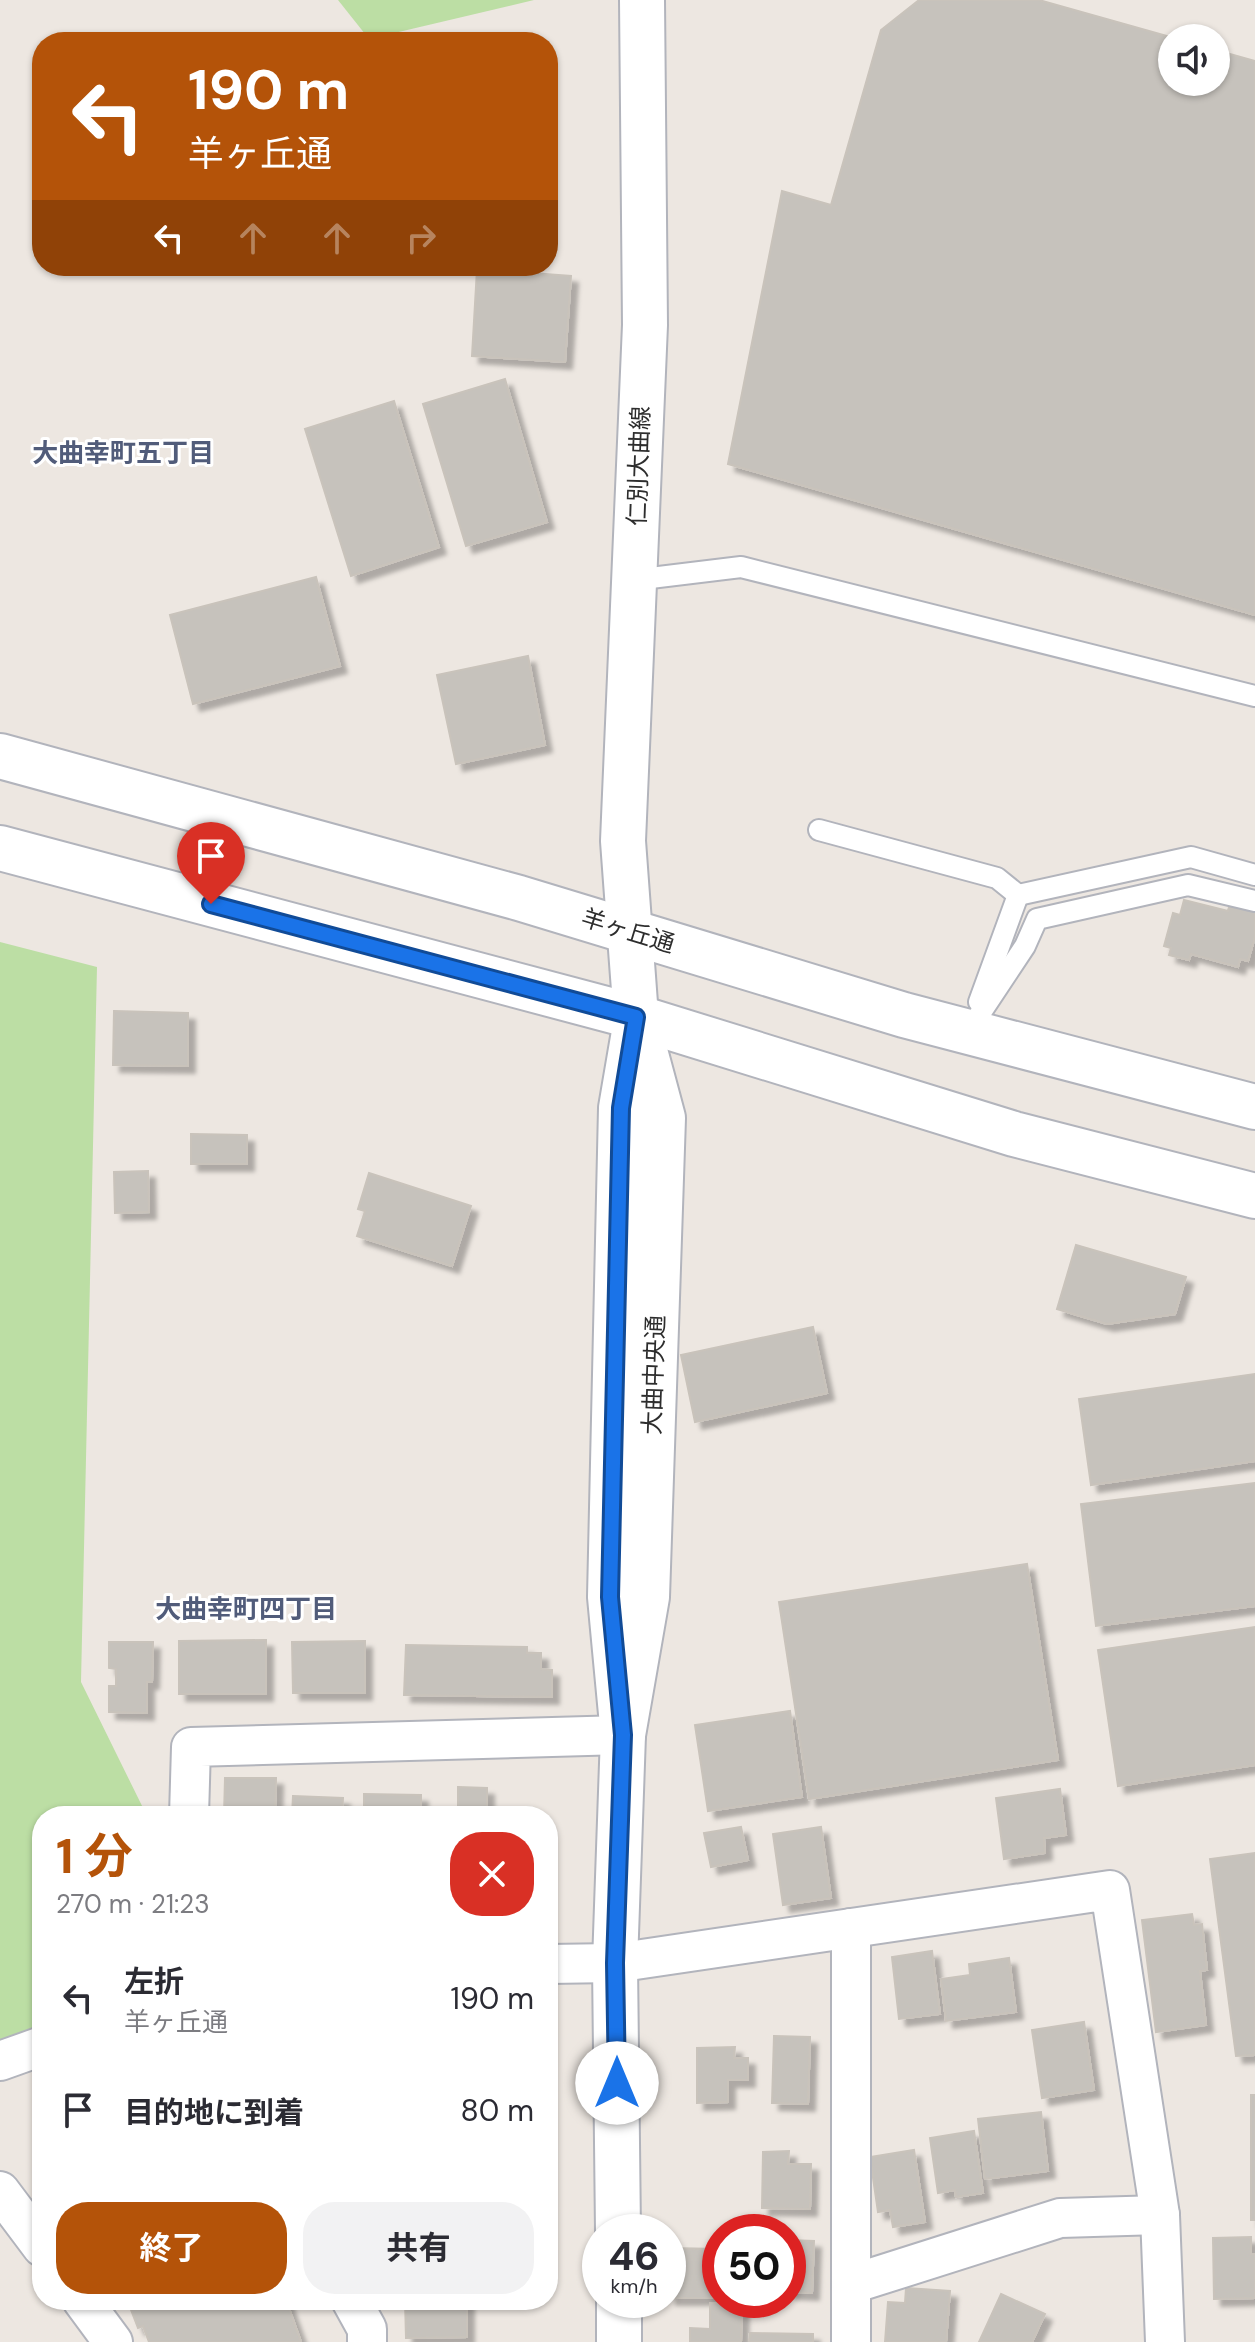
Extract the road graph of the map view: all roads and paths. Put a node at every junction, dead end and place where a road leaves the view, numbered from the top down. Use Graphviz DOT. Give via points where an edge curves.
graph roads {
  1 [pos="642,0"];
  2 [pos="634,580"];
  3 [pos="1255,696"];
  4 [pos="0,756"];
  5 [pos="819,830"];
  6 [pos="0,848"];
  7 [pos="1255,875"];
  8 [pos="1018,895"];
  9 [pos="1255,901"];
  10 [pos="630,931"];
  11 [pos="636,1017"];
  12 [pos="968,1032"];
  13 [pos="1255,1107"];
  14 [pos="1255,1196"];
  15 [pos="623,1735"];
  16 [pos="189,1806"];
  17 [pos="851,1928"];
  18 [pos="615,1963"];
  19 [pos="558,1964"];
  20 [pos="32,2050"];
  21 [pos="0,2061"];
  22 [pos="0,2191"];
  23 [pos="618,2214"];
  24 [pos="1160,2215"];
  25 [pos="32,2234"];
  26 [pos="852,2284"];
  27 [pos="89,2310"];
  28 [pos="357,2310"];
  29 [pos="619,2318"];
  30 [pos="113,2342"];
  31 [pos="367,2342"];
  32 [pos="619,2342"];
  33 [pos="851,2342"];
  34 [pos="1165,2342"];
  1 -- 2 [label="main road, 仁別大曲線" via="645,325"];
  2 -- 3 [label="lane" via="741,567"];
  2 -- 10 [label="main road, 仁別大曲線" via="623,841"];
  4 -- 10 [label="main road, 羊ヶ丘通"];
  5 -- 8 [label="lane" via="997,878"];
  6 -- 11 [label="main road"];
  7 -- 8 [label="lane" via="1191,857"];
  8 -- 12 [label="lane"];
  9 -- 12 [label="lane" via="1188,885 1037,919"];
  10 -- 11 [label="main road, 大曲中央通"];
  10 -- 12 [label="main road, 羊ヶ丘通"];
  11 -- 14 [label="main road" via="1014,1134"];
  11 -- 15 [label="main road, 大曲中央通" via="663,1118 647,1597"];
  12 -- 13 [label="main road, 羊ヶ丘通"];
  15 -- 16 [label="street" via="191,1747"];
  15 -- 18 [label="main road, 大曲中央通"];
  17 -- 18 [label="street"];
  17 -- 24 [label="street" via="1110,1890"];
  17 -- 26 [label="street"];
  18 -- 19 [label="street"];
  18 -- 23 [label="main road, 大曲中央通"];
  20 -- 21 [label="street"];
  22 -- 25 [label="street"];
  24 -- 26 [label="street" via="1060,2218"];
  24 -- 34 [label="street"];
  26 -- 33 [label="street"];
  27 -- 30 [label="street"];
  28 -- 31 [label="street" via="367,2329"];
  29 -- 32 [label="main road"];
}
